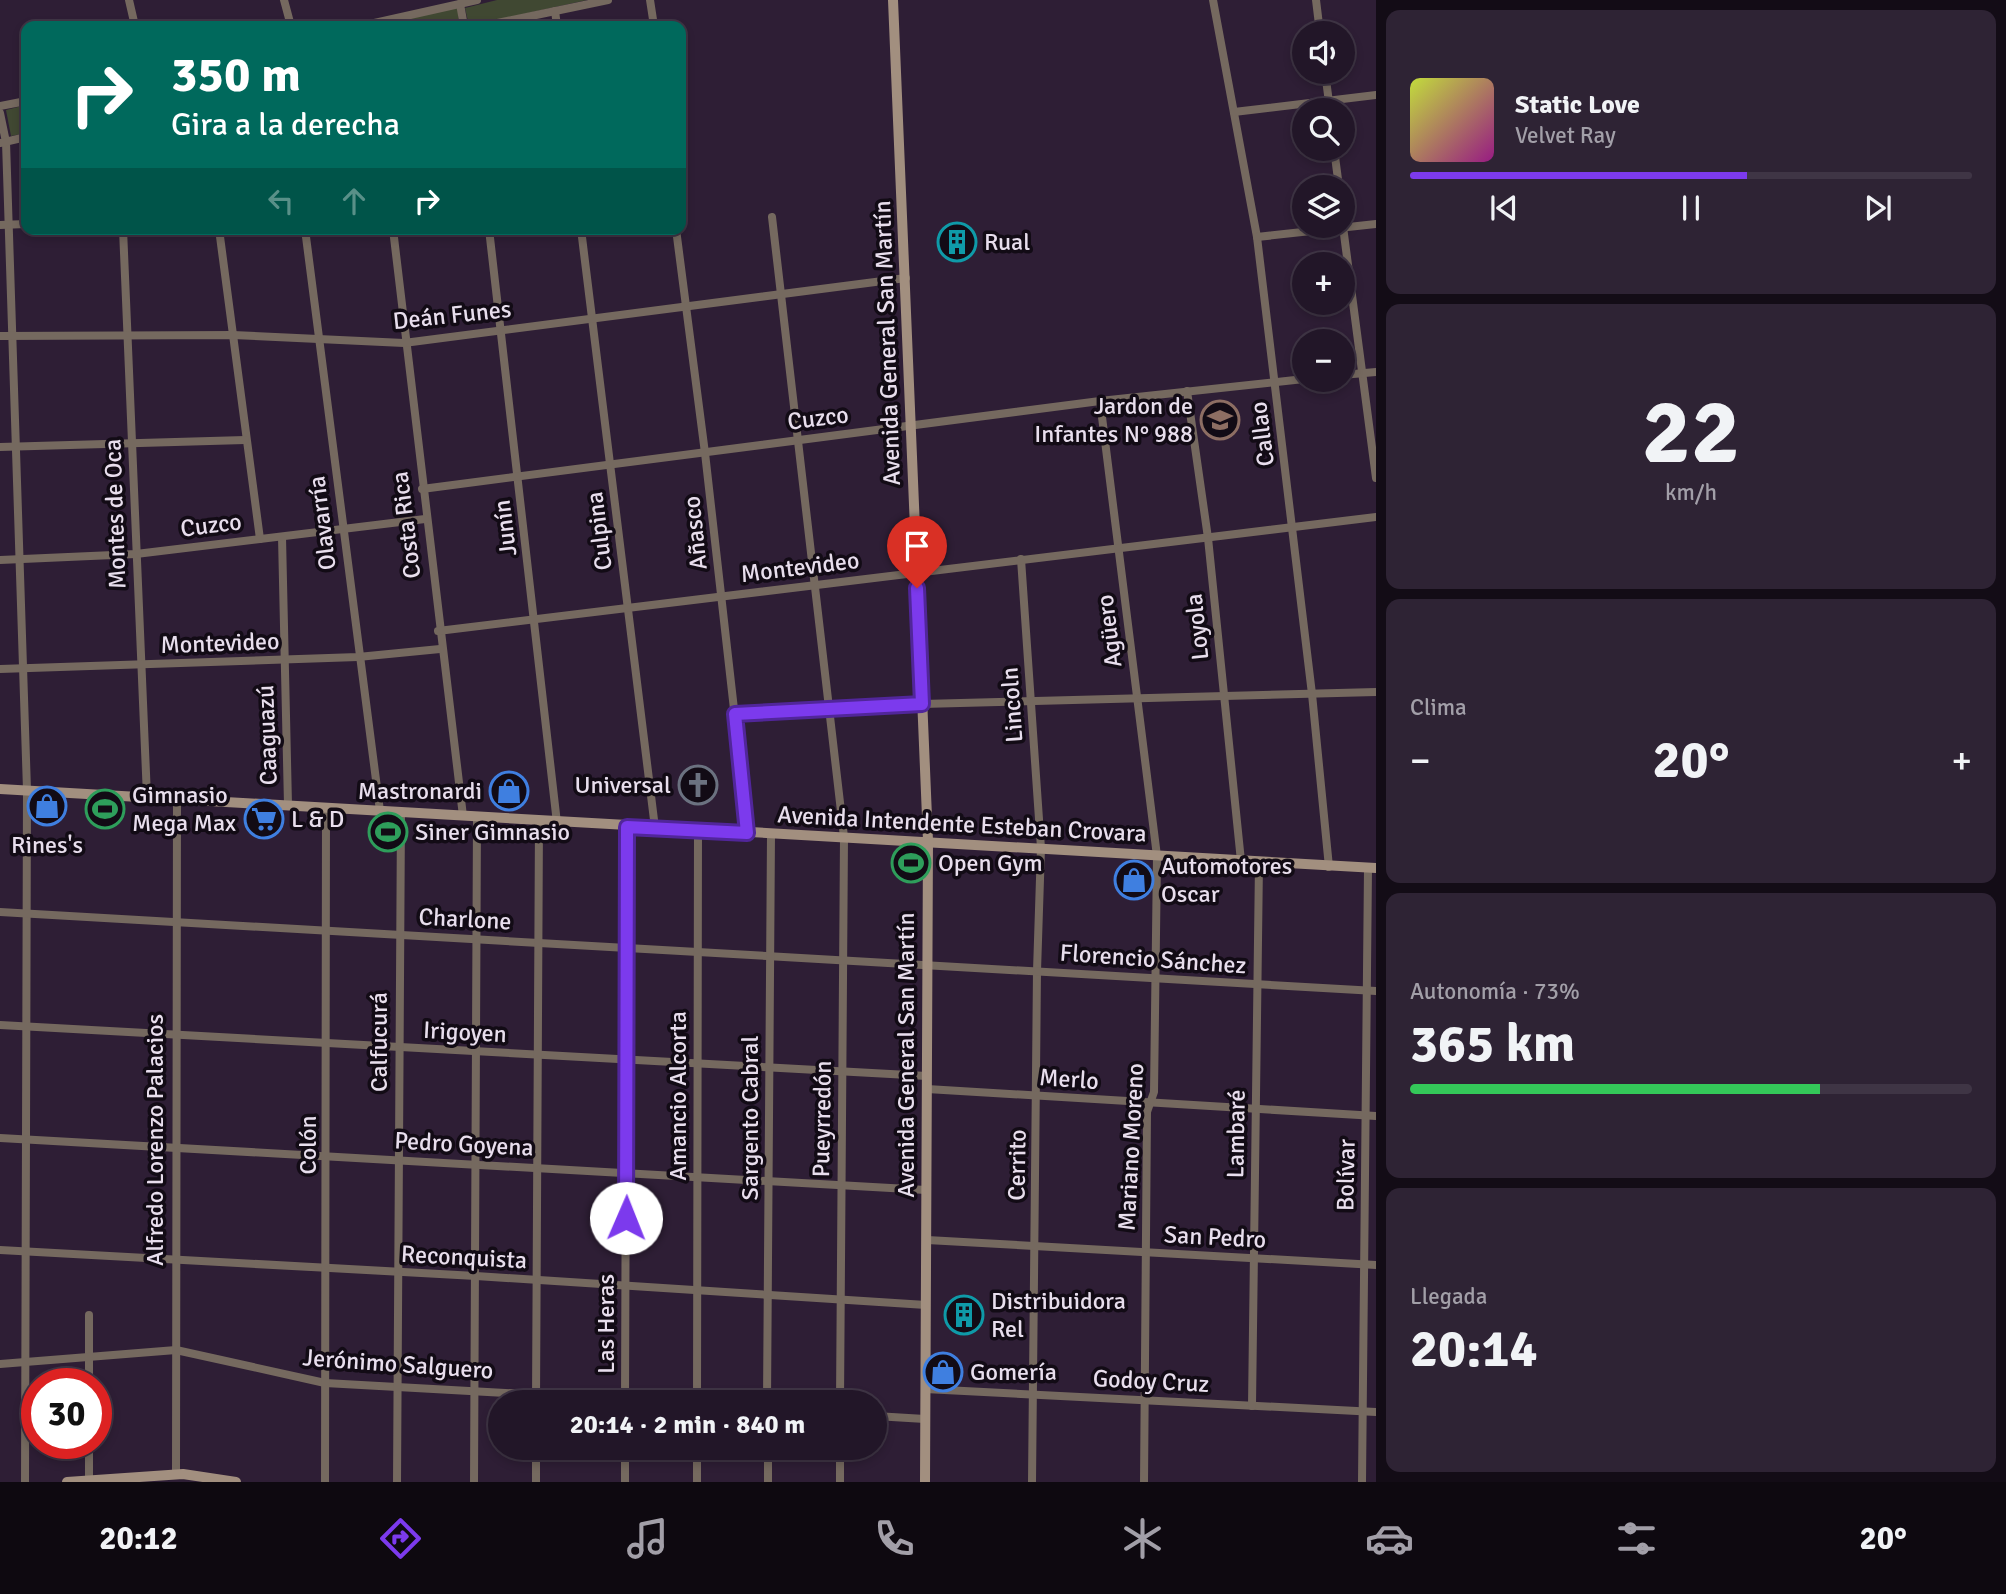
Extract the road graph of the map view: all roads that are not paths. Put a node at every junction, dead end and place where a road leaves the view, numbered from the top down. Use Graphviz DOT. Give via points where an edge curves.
graph roads {
  1 [pos="129,0"];
  2 [pos="284,0"];
  3 [pos="477,0"];
  4 [pos="608,0"];
  5 [pos="650,0"];
  6 [pos="893,0"];
  7 [pos="1213,0"];
  8 [pos="1316,0"];
  9 [pos="441,4"];
  10 [pos="460,4"];
  11 [pos="555,11"];
  12 [pos="134,21"];
  13 [pos="289,21"];
  14 [pos="379,21"];
  15 [pos="463,21"];
  16 [pos="507,21"];
  17 [pos="556,21"];
  18 [pos="653,21"];
  19 [pos="1319,21"];
  20 [pos="1376,95"];
  21 [pos="1347,98"];
  22 [pos="21,102"];
  23 [pos="1292,105"];
  24 [pos="0,106"];
  25 [pos="1234,112"];
  26 [pos="0,113"];
  27 [pos="21,138"];
  28 [pos="3,142"];
  29 [pos="772,218"];
  30 [pos="1355,223"];
  31 [pos="21,224"];
  32 [pos="1376,224"];
  33 [pos="3,225"];
  34 [pos="1292,231"];
  35 [pos="123,235"];
  36 [pos="220,235"];
  37 [pos="305,235"];
  38 [pos="394,235"];
  39 [pos="490,235"];
  40 [pos="582,235"];
  41 [pos="677,235"];
  42 [pos="1257,237"];
  43 [pos="1345,238"];
  44 [pos="906,278"];
  45 [pos="781,295"];
  46 [pos="687,306"];
  47 [pos="593,320"];
  48 [pos="502,329"];
  49 [pos="11,335"];
  50 [pos="126,335"];
  51 [pos="233,335"];
  52 [pos="0,336"];
  53 [pos="319,339"];
  54 [pos="404,343"];
  55 [pos="1376,372"];
  56 [pos="1363,373"];
  57 [pos="1355,374"];
  58 [pos="1292,380"];
  59 [pos="1275,381"];
  60 [pos="1187,391"];
  61 [pos="1100,401"];
  62 [pos="912,426"];
  63 [pos="245,440"];
  64 [pos="797,440"];
  65 [pos="132,443"];
  66 [pos="15,446"];
  67 [pos="0,447"];
  68 [pos="705,453"];
  69 [pos="610,466"];
  70 [pos="519,476"];
  71 [pos="1376,478"];
  72 [pos="422,489"];
  73 [pos="1376,517"];
  74 [pos="425,519"];
  75 [pos="1292,528"];
  76 [pos="342,529"];
  77 [pos="282,537"];
  78 [pos="1208,538"];
  79 [pos="260,539"];
  80 [pos="1119,549"];
  81 [pos="136,554"];
  82 [pos="20,559"];
  83 [pos="1021,559"];
  84 [pos="0,560"];
  85 [pos="916,572"];
  86 [pos="816,584"];
  87 [pos="721,596"];
  88 [pos="628,608"];
  89 [pos="536,619"];
  90 [pos="438,631"];
  91 [pos="440,649"];
  92 [pos="358,657"];
  93 [pos="284,661"];
  94 [pos="141,665"];
  95 [pos="23,668"];
  96 [pos="0,669"];
  97 [pos="1376,692"];
  98 [pos="1312,694"];
  99 [pos="1224,698"];
  100 [pos="1136,699"];
  101 [pos="1030,702"];
  102 [pos="922,704"];
  103 [pos="830,710"];
  104 [pos="735,714"];
  105 [pos="0,789"];
  106 [pos="27,790"];
  107 [pos="147,797"];
  108 [pos="177,798"];
  109 [pos="288,805"];
  110 [pos="326,808"];
  111 [pos="380,811"];
  112 [pos="401,813"];
  113 [pos="463,816"];
  114 [pos="477,817"];
  115 [pos="539,821"];
  116 [pos="557,823"];
  117 [pos="627,827"];
  118 [pos="655,828"];
  119 [pos="698,831"];
  120 [pos="747,833"];
  121 [pos="771,834"];
  122 [pos="844,837"];
  123 [pos="928,841"];
  124 [pos="1041,848"];
  125 [pos="1157,856"];
  126 [pos="1241,861"];
  127 [pos="1259,863"];
  128 [pos="1329,867"];
  129 [pos="1372,868"];
  130 [pos="0,912"];
  131 [pos="26,914"];
  132 [pos="177,920"];
  133 [pos="327,931"];
  134 [pos="398,935"];
  135 [pos="477,938"];
  136 [pos="539,943"];
  137 [pos="628,947"];
  138 [pos="699,952"];
  139 [pos="771,955"];
  140 [pos="842,960"];
  141 [pos="928,965"];
  142 [pos="1037,971"];
  143 [pos="1157,979"];
  144 [pos="1256,984"];
  145 [pos="1372,990"];
  146 [pos="0,1024"];
  147 [pos="26,1026"];
  148 [pos="177,1034"];
  149 [pos="328,1044"];
  150 [pos="398,1047"];
  151 [pos="477,1051"];
  152 [pos="539,1055"];
  153 [pos="627,1061"];
  154 [pos="696,1065"];
  155 [pos="770,1068"];
  156 [pos="842,1072"];
  157 [pos="927,1076"];
  158 [pos="927,1089"];
  159 [pos="1038,1097"];
  160 [pos="1151,1104"];
  161 [pos="1255,1110"];
  162 [pos="1366,1116"];
  163 [pos="1376,1116"];
  164 [pos="0,1138"];
  165 [pos="26,1139"];
  166 [pos="176,1147"];
  167 [pos="327,1155"];
  168 [pos="398,1160"];
  169 [pos="475,1163"];
  170 [pos="535,1166"];
  171 [pos="626,1173"];
  172 [pos="698,1178"];
  173 [pos="769,1182"];
  174 [pos="840,1185"];
  175 [pos="926,1190"];
  176 [pos="927,1240"];
  177 [pos="1035,1246"];
  178 [pos="0,1250"];
  179 [pos="26,1252"];
  180 [pos="1146,1252"];
  181 [pos="1254,1258"];
  182 [pos="175,1260"];
  183 [pos="1365,1265"];
  184 [pos="1376,1265"];
  185 [pos="326,1269"];
  186 [pos="397,1273"];
  187 [pos="475,1276"];
  188 [pos="537,1280"];
  189 [pos="625,1286"];
  190 [pos="696,1290"];
  191 [pos="769,1294"];
  192 [pos="841,1298"];
  193 [pos="926,1305"];
  194 [pos="89,1315"];
  195 [pos="176,1349"];
  196 [pos="89,1355"];
  197 [pos="26,1362"];
  198 [pos="0,1364"];
  199 [pos="89,1368"];
  200 [pos="325,1383"];
  201 [pos="399,1386"];
  202 [pos="925,1389"];
  203 [pos="474,1390"];
  204 [pos="536,1390"];
  205 [pos="625,1390"];
  206 [pos="697,1390"];
  207 [pos="768,1390"];
  208 [pos="840,1390"];
  209 [pos="488,1392"];
  210 [pos="1033,1394"];
  211 [pos="1144,1400"];
  212 [pos="1252,1406"];
  213 [pos="1362,1412"];
  214 [pos="1376,1412"];
  215 [pos="887,1417"];
  216 [pos="925,1419"];
  217 [pos="89,1459"];
  218 [pos="536,1460"];
  219 [pos="625,1460"];
  220 [pos="697,1460"];
  221 [pos="768,1460"];
  222 [pos="840,1460"];
  223 [pos="176,1478"];
  224 [pos="89,1481"];
  225 [pos="25,1482"];
  226 [pos="67,1482"];
  227 [pos="236,1482"];
  228 [pos="325,1482"];
  229 [pos="397,1482"];
  230 [pos="474,1482"];
  231 [pos="536,1482"];
  232 [pos="625,1482"];
  233 [pos="697,1482"];
  234 [pos="768,1482"];
  235 [pos="840,1482"];
  236 [pos="925,1482"];
  237 [pos="1032,1482"];
  238 [pos="1144,1482"];
  239 [pos="1362,1482"];
  1 -- 12 [label="street"];
  2 -- 13 [label="street"];
  3 -- 10 [label="street"];
  4 -- 11 [label="street"];
  5 -- 18 [label="street"];
  6 -- 44 [label="main road, Avenida General San Martín"];
  7 -- 25 [label="street, Callao"];
  8 -- 19 [label="street"];
  9 -- 10 [label="street"];
  9 -- 14 [label="street"];
  10 -- 15 [label="street"];
  11 -- 16 [label="street"];
  11 -- 17 [label="street"];
  20 -- 21 [label="street"];
  22 -- 24 [label="street"];
  23 -- 25 [label="street"];
  25 -- 42 [label="street, Callao"];
  26 -- 28 [label="street"];
  27 -- 28 [label="street"];
  28 -- 33 [label="street"];
  29 -- 45 [label="street, Pueyrredón"];
  30 -- 32 [label="street"];
  31 -- 33 [label="street"];
  33 -- 49 [label="street"];
  34 -- 42 [label="street"];
  35 -- 50 [label="street, Montes de Oca"];
  36 -- 51 [label="street"];
  37 -- 53 [label="street, Olavarría"];
  38 -- 54 [label="street, Costa Rica"];
  39 -- 48 [label="street, Junín"];
  40 -- 47 [label="street, Culpina"];
  41 -- 46 [label="street, Añasco"];
  42 -- 59 [label="street, Callao"];
  43 -- 56 [label="street"];
  44 -- 45 [label="street, Deán Funes"];
  44 -- 62 [label="main road, Avenida General San Martín"];
  45 -- 46 [label="street, Deán Funes"];
  45 -- 64 [label="street, Pueyrredón"];
  46 -- 47 [label="street, Deán Funes"];
  46 -- 68 [label="street, Añasco"];
  47 -- 48 [label="street, Deán Funes"];
  47 -- 69 [label="street, Culpina"];
  48 -- 54 [label="street, Deán Funes"];
  48 -- 70 [label="street, Junín"];
  49 -- 50 [label="street, Deán Funes"];
  49 -- 52 [label="street, Deán Funes"];
  49 -- 66 [label="street"];
  50 -- 51 [label="street, Deán Funes"];
  50 -- 65 [label="street, Montes de Oca"];
  51 -- 53 [label="street, Deán Funes"];
  51 -- 63 [label="street"];
  53 -- 54 [label="street, Deán Funes"];
  53 -- 76 [label="street, Olavarría"];
  54 -- 72 [label="street, Costa Rica"];
  55 -- 56 [label="street"];
  56 -- 57 [label="street"];
  56 -- 71 [label="street"];
  58 -- 59 [label="street, Cuzco"];
  59 -- 60 [label="street, Cuzco"];
  59 -- 75 [label="street, Callao"];
  60 -- 61 [label="street, Cuzco"];
  60 -- 78 [label="street, Loyola"];
  61 -- 62 [label="street, Cuzco"];
  61 -- 80 [label="street, Agüero"];
  62 -- 64 [label="street, Cuzco"];
  62 -- 85 [label="main road, Avenida General San Martín"];
  63 -- 65 [label="street"];
  63 -- 79 [label="street"];
  64 -- 68 [label="street, Cuzco"];
  64 -- 86 [label="street, Pueyrredón"];
  65 -- 66 [label="street"];
  65 -- 81 [label="street, Montes de Oca"];
  66 -- 67 [label="street"];
  66 -- 82 [label="street"];
  68 -- 69 [label="street, Cuzco"];
  68 -- 87 [label="street, Añasco"];
  69 -- 70 [label="street, Cuzco"];
  69 -- 88 [label="street, Culpina"];
  70 -- 72 [label="street, Cuzco"];
  70 -- 89 [label="street, Junín"];
  72 -- 74 [label="street, Costa Rica"];
  73 -- 75 [label="street, Montevideo"];
  74 -- 76 [label="street, Cuzco"];
  74 -- 90 [label="street, Costa Rica"];
  75 -- 78 [label="street, Montevideo"];
  75 -- 98 [label="street, Callao"];
  76 -- 77 [label="street, Cuzco"];
  76 -- 92 [label="street, Olavarría"];
  77 -- 79 [label="street, Cuzco"];
  77 -- 93 [label="street, Caaguazú"];
  78 -- 80 [label="street, Montevideo"];
  78 -- 99 [label="street, Loyola"];
  79 -- 81 [label="street, Cuzco"];
  80 -- 83 [label="street, Montevideo"];
  80 -- 100 [label="street, Agüero"];
  81 -- 82 [label="street, Cuzco"];
  81 -- 94 [label="street, Montes de Oca"];
  82 -- 84 [label="street, Cuzco"];
  82 -- 95 [label="street"];
  83 -- 85 [label="street, Montevideo"];
  83 -- 101 [label="street, Lincoln"];
  85 -- 86 [label="street, Montevideo"];
  85 -- 102 [label="main road, Avenida General San Martín"];
  86 -- 87 [label="street, Montevideo"];
  86 -- 103 [label="street, Pueyrredón"];
  87 -- 88 [label="street, Montevideo"];
  87 -- 104 [label="street, Añasco"];
  88 -- 89 [label="street, Montevideo"];
  88 -- 118 [label="street, Culpina"];
  89 -- 90 [label="street, Montevideo"];
  89 -- 116 [label="street, Junín"];
  90 -- 91 [label="street, Costa Rica"];
  91 -- 92 [label="street, Montevideo"];
  91 -- 113 [label="street, Costa Rica"];
  92 -- 93 [label="street, Montevideo"];
  92 -- 111 [label="street, Olavarría"];
  93 -- 94 [label="street, Montevideo"];
  93 -- 109 [label="street, Caaguazú"];
  94 -- 95 [label="street, Montevideo"];
  94 -- 107 [label="street, Montes de Oca"];
  95 -- 96 [label="street, Montevideo"];
  95 -- 106 [label="street"];
  97 -- 98 [label="street"];
  98 -- 99 [label="street"];
  98 -- 128 [label="street, Callao"];
  99 -- 100 [label="street"];
  99 -- 126 [label="street, Loyola"];
  100 -- 101 [label="street"];
  100 -- 125 [label="street, Agüero"];
  101 -- 102 [label="street"];
  101 -- 124 [label="street, Lincoln"];
  102 -- 103 [label="street"];
  102 -- 123 [label="main road, Avenida General San Martín"];
  103 -- 104 [label="street"];
  103 -- 122 [label="street, Pueyrredón"];
  104 -- 120 [label="street, Añasco"];
  105 -- 106 [label="main road, Avenida Intendente Esteban Crovara"];
  106 -- 107 [label="main road, Avenida Intendente Esteban Crovara"];
  106 -- 131 [label="street"];
  107 -- 108 [label="main road, Avenida Intendente Esteban Crovara"];
  108 -- 109 [label="main road, Avenida Intendente Esteban Crovara"];
  108 -- 132 [label="street, Alfredo Lorenzo Palacios"];
  109 -- 110 [label="main road, Avenida Intendente Esteban Crovara"];
  110 -- 111 [label="main road, Avenida Intendente Esteban Crovara"];
  110 -- 133 [label="street, Colón"];
  111 -- 112 [label="main road, Avenida Intendente Esteban Crovara"];
  112 -- 113 [label="main road, Avenida Intendente Esteban Crovara"];
  112 -- 134 [label="street, Calfucurá"];
  113 -- 114 [label="main road, Avenida Intendente Esteban Crovara"];
  114 -- 115 [label="main road, Avenida Intendente Esteban Crovara"];
  114 -- 135 [label="street"];
  115 -- 116 [label="main road, Avenida Intendente Esteban Crovara"];
  115 -- 136 [label="street"];
  116 -- 117 [label="main road, Avenida Intendente Esteban Crovara"];
  117 -- 118 [label="main road, Avenida Intendente Esteban Crovara"];
  117 -- 137 [label="street, Las Heras"];
  118 -- 119 [label="main road, Avenida Intendente Esteban Crovara"];
  119 -- 120 [label="main road, Avenida Intendente Esteban Crovara"];
  119 -- 138 [label="street, Amancio Alcorta"];
  120 -- 121 [label="main road, Avenida Intendente Esteban Crovara"];
  121 -- 122 [label="main road, Avenida Intendente Esteban Crovara"];
  121 -- 139 [label="street, Sargento Cabral"];
  122 -- 123 [label="main road, Avenida Intendente Esteban Crovara"];
  122 -- 140 [label="street, Pueyrredón"];
  123 -- 124 [label="main road, Avenida Intendente Esteban Crovara"];
  123 -- 141 [label="main road, Avenida General San Martín"];
  124 -- 125 [label="main road, Avenida Intendente Esteban Crovara"];
  124 -- 142 [label="street, Cerrito"];
  125 -- 126 [label="main road, Avenida Intendente Esteban Crovara"];
  125 -- 143 [label="street, Mariano Moreno"];
  126 -- 127 [label="main road, Avenida Intendente Esteban Crovara"];
  127 -- 128 [label="main road, Avenida Intendente Esteban Crovara"];
  127 -- 144 [label="street, Lambaré"];
  128 -- 129 [label="main road, Avenida Intendente Esteban Crovara"];
  129 -- 145 [label="street, Bolívar"];
  130 -- 131 [label="street, Charlone"];
  131 -- 132 [label="street, Charlone"];
  131 -- 147 [label="street"];
  132 -- 133 [label="street, Charlone"];
  132 -- 148 [label="street, Alfredo Lorenzo Palacios"];
  133 -- 134 [label="street, Charlone"];
  133 -- 149 [label="street, Colón"];
  134 -- 135 [label="street, Charlone"];
  134 -- 150 [label="street, Calfucurá"];
  135 -- 136 [label="street, Charlone"];
  135 -- 151 [label="street"];
  136 -- 137 [label="street, Charlone"];
  136 -- 152 [label="street"];
  137 -- 138 [label="street, Charlone"];
  137 -- 153 [label="street, Las Heras"];
  138 -- 139 [label="street, Charlone"];
  138 -- 154 [label="street, Amancio Alcorta"];
  139 -- 140 [label="street, Charlone"];
  139 -- 155 [label="street, Sargento Cabral"];
  140 -- 141 [label="street, Charlone"];
  140 -- 156 [label="street, Pueyrredón"];
  141 -- 142 [label="street, Florencio Sánchez"];
  141 -- 157 [label="main road, Avenida General San Martín"];
  142 -- 143 [label="street, Florencio Sánchez"];
  142 -- 159 [label="street, Cerrito"];
  143 -- 144 [label="street, Florencio Sánchez"];
  143 -- 160 [label="street, Mariano Moreno"];
  144 -- 145 [label="street, Florencio Sánchez"];
  144 -- 161 [label="street, Lambaré"];
  145 -- 162 [label="street, Bolívar"];
  146 -- 147 [label="street, Irigoyen"];
  147 -- 148 [label="street, Irigoyen"];
  147 -- 165 [label="street"];
  148 -- 149 [label="street, Irigoyen"];
  148 -- 166 [label="street, Alfredo Lorenzo Palacios"];
  149 -- 150 [label="street, Irigoyen"];
  149 -- 167 [label="street, Colón"];
  150 -- 151 [label="street, Irigoyen"];
  150 -- 168 [label="street, Calfucurá"];
  151 -- 152 [label="street, Irigoyen"];
  151 -- 169 [label="street"];
  152 -- 153 [label="street, Irigoyen"];
  152 -- 170 [label="street"];
  153 -- 154 [label="street, Irigoyen"];
  153 -- 171 [label="street, Las Heras"];
  154 -- 155 [label="street, Irigoyen"];
  154 -- 172 [label="street, Amancio Alcorta"];
  155 -- 156 [label="street, Irigoyen"];
  155 -- 173 [label="street, Sargento Cabral"];
  156 -- 157 [label="street, Irigoyen"];
  156 -- 174 [label="street, Pueyrredón"];
  157 -- 158 [label="main road, Avenida General San Martín"];
  158 -- 159 [label="street, Merlo"];
  158 -- 175 [label="main road, Avenida General San Martín"];
  159 -- 160 [label="street, Merlo"];
  159 -- 177 [label="street, Cerrito"];
  160 -- 161 [label="street, Merlo"];
  160 -- 180 [label="street, Mariano Moreno" via="1147,1112"];
  161 -- 162 [label="street, Merlo"];
  161 -- 181 [label="street, Lambaré"];
  162 -- 163 [label="street, Merlo"];
  162 -- 183 [label="street, Bolívar"];
  164 -- 165 [label="street, Pedro Goyena"];
  165 -- 166 [label="street, Pedro Goyena"];
  165 -- 179 [label="street"];
  166 -- 167 [label="street, Pedro Goyena"];
  166 -- 182 [label="street, Alfredo Lorenzo Palacios"];
  167 -- 168 [label="street, Pedro Goyena"];
  167 -- 185 [label="street, Colón"];
  168 -- 169 [label="street, Pedro Goyena"];
  168 -- 186 [label="street, Calfucurá"];
  169 -- 170 [label="street, Pedro Goyena"];
  169 -- 187 [label="street"];
  170 -- 171 [label="street, Pedro Goyena"];
  170 -- 188 [label="street"];
  171 -- 172 [label="street, Pedro Goyena"];
  171 -- 189 [label="street, Las Heras"];
  172 -- 173 [label="street, Pedro Goyena"];
  172 -- 190 [label="street, Amancio Alcorta"];
  173 -- 174 [label="street, Pedro Goyena"];
  173 -- 191 [label="street, Sargento Cabral"];
  174 -- 175 [label="street, Pedro Goyena"];
  174 -- 192 [label="street, Pueyrredón"];
  175 -- 176 [label="main road, Avenida General San Martín"];
  176 -- 177 [label="street, San Pedro"];
  176 -- 193 [label="main road, Avenida General San Martín"];
  177 -- 180 [label="street, San Pedro"];
  177 -- 210 [label="street, Cerrito"];
  178 -- 179 [label="street, Reconquista"];
  179 -- 182 [label="street, Reconquista"];
  179 -- 197 [label="street"];
  180 -- 181 [label="street, San Pedro"];
  180 -- 211 [label="street, Mariano Moreno"];
  181 -- 183 [label="street, San Pedro"];
  181 -- 212 [label="street, Lambaré"];
  182 -- 185 [label="street, Reconquista"];
  182 -- 195 [label="street, Alfredo Lorenzo Palacios"];
  183 -- 184 [label="street, San Pedro"];
  183 -- 213 [label="street, Bolívar"];
  185 -- 186 [label="street, Reconquista"];
  185 -- 200 [label="street, Colón"];
  186 -- 187 [label="street, Reconquista"];
  186 -- 201 [label="street, Calfucurá"];
  187 -- 188 [label="street, Reconquista"];
  187 -- 203 [label="street"];
  188 -- 189 [label="street, Reconquista"];
  188 -- 204 [label="street"];
  189 -- 190 [label="street, Reconquista"];
  189 -- 205 [label="street, Las Heras"];
  190 -- 191 [label="street, Reconquista"];
  190 -- 206 [label="street, Amancio Alcorta"];
  191 -- 192 [label="street, Reconquista"];
  191 -- 207 [label="street, Sargento Cabral"];
  192 -- 193 [label="street, Reconquista"];
  192 -- 208 [label="street, Pueyrredón"];
  193 -- 202 [label="main road, Avenida General San Martín"];
  194 -- 196 [label="street"];
  195 -- 196 [label="street, Jerónimo Salguero"];
  195 -- 200 [label="street, Jerónimo Salguero"];
  195 -- 223 [label="street, Alfredo Lorenzo Palacios"];
  196 -- 197 [label="street, Jerónimo Salguero"];
  196 -- 199 [label="street"];
  197 -- 198 [label="street, Jerónimo Salguero"];
  197 -- 225 [label="street"];
  200 -- 201 [label="street, Jerónimo Salguero"];
  200 -- 228 [label="street, Colón"];
  201 -- 203 [label="street, Jerónimo Salguero"];
  201 -- 229 [label="street, Calfucurá"];
  202 -- 210 [label="street, Godoy Cruz"];
  202 -- 216 [label="main road, Avenida General San Martín"];
  203 -- 209 [label="street, Jerónimo Salguero"];
  203 -- 230 [label="street"];
  210 -- 211 [label="street, Godoy Cruz"];
  210 -- 237 [label="street, Cerrito"];
  211 -- 212 [label="street, Godoy Cruz"];
  211 -- 238 [label="street, Mariano Moreno"];
  212 -- 213 [label="street, Godoy Cruz"];
  213 -- 214 [label="street, Godoy Cruz"];
  213 -- 239 [label="street, Bolívar"];
  215 -- 216 [label="street"];
  216 -- 236 [label="main road, Avenida General San Martín"];
  217 -- 224 [label="street"];
  218 -- 231 [label="street"];
  219 -- 232 [label="street"];
  220 -- 233 [label="street"];
  221 -- 234 [label="street"];
  222 -- 235 [label="street"];
  223 -- 224 [label="main road"];
  223 -- 227 [label="main road"];
  224 -- 226 [label="main road"];
}
